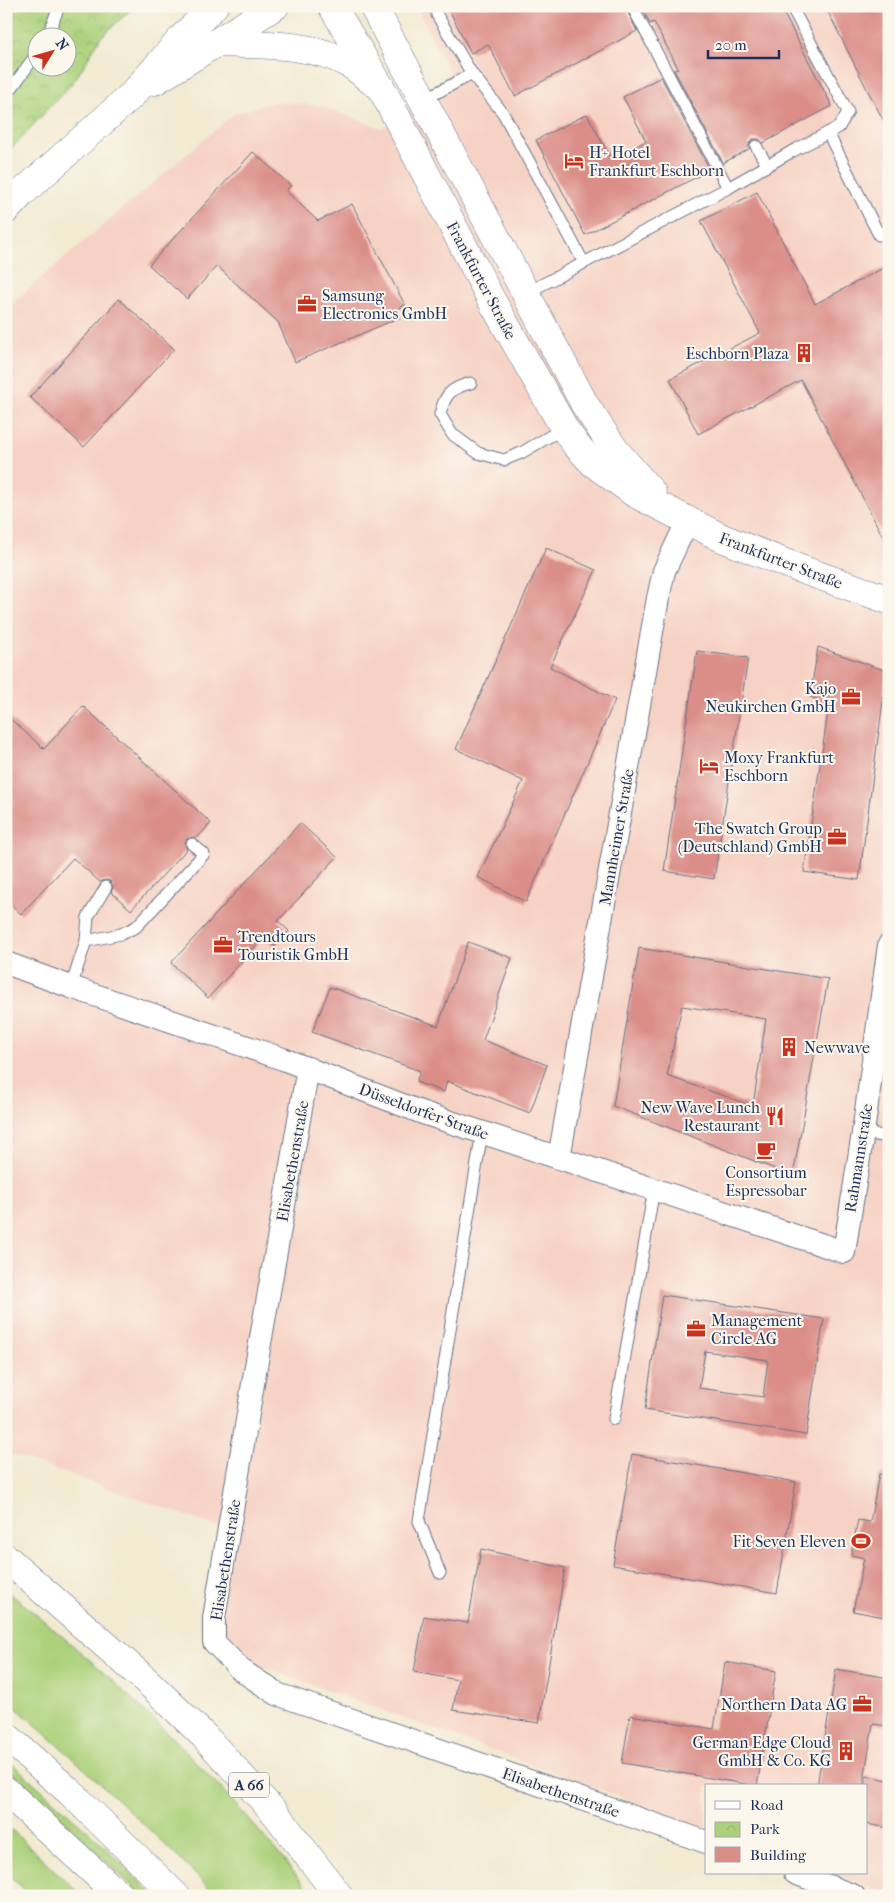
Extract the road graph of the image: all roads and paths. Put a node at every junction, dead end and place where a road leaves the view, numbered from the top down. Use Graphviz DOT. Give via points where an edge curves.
graph roads {
  1 [pos="59,6"];
  2 [pos="214,6"];
  3 [pos="275,6"];
  4 [pos="332,6"];
  5 [pos="373,6"];
  6 [pos="436,6"];
  7 [pos="632,6"];
  8 [pos="791,6"];
  9 [pos="51,28"];
  10 [pos="216,43"];
  11 [pos="28,66"];
  12 [pos="472,74"];
  13 [pos="383,91"];
  14 [pos="132,95"];
  15 [pos="6,96"];
  16 [pos="423,100"];
  17 [pos="828,133"];
  18 [pos="756,146"];
  19 [pos="767,165"];
  20 [pos="728,188"];
  21 [pos="6,210"];
  22 [pos="889,230"];
  23 [pos="584,263"];
  24 [pos="526,293"];
  25 [pos="471,383"];
  26 [pos="564,428"];
  27 [pos="682,517"];
  28 [pos="889,600"];
  29 [pos="192,844"];
  30 [pos="106,887"];
  31 [pos="86,941"];
  32 [pos="889,945"];
  33 [pos="6,963"];
  34 [pos="71,988"];
  35 [pos="308,1068"];
  36 [pos="482,1132"];
  37 [pos="863,1133"];
  38 [pos="889,1137"];
  39 [pos="559,1158"];
  40 [pos="654,1189"];
  41 [pos="844,1252"];
  42 [pos="614,1419"];
  43 [pos="6,1558"];
  44 [pos="440,1574"];
  45 [pos="6,1736"];
  46 [pos="6,1791"];
  47 [pos="275,1813"];
  48 [pos="705,1842"];
  49 [pos="798,1874"];
  50 [pos="120,1896"];
  51 [pos="176,1896"];
  52 [pos="339,1896"];
  53 [pos="355,1896"];
  54 [pos="854,1896"];
  1 -- 9 [label="lane"];
  2 -- 14 [label="main road"];
  3 -- 10 [label="main road"];
  4 -- 13 [label="main road, Frankfurter Straße"];
  5 -- 16 [label="main road, Frankfurter Straße"];
  6 -- 12 [label="lane" via="437,16"];
  7 -- 20 [label="lane"];
  8 -- 17 [label="lane" via="848,112 839,127"];
  10 -- 13 [label="main road" via="277,46 334,57 350,64"];
  10 -- 14 [label="main road"];
  11 -- 15 [label="lane"];
  12 -- 16 [label="lane"];
  12 -- 23 [label="lane" via="503,114"];
  13 -- 26 [label="main road, Frankfurter Straße" via="492,301"];
  14 -- 21 [label="main road"];
  16 -- 24 [label="main road, Frankfurter Straße"];
  17 -- 19 [label="lane"];
  17 -- 22 [label="lane" via="879,235"];
  18 -- 19 [label="lane"];
  19 -- 20 [label="lane"];
  20 -- 23 [label="lane"];
  23 -- 24 [label="lane"];
  24 -- 27 [label="main road, Frankfurter Straße" via="590,412 615,450 654,495"];
  25 -- 26 [label="lane" via="458,387 444,399 440,414 452,434 478,453 504,460"];
  26 -- 27 [label="main road, Frankfurter Straße" via="576,445 607,474 634,493"];
  27 -- 28 [label="main road, Frankfurter Straße" via="749,549"];
  27 -- 39 [label="street, Mannheimer Straße" via="658,598"];
  29 -- 31 [label="lane" via="204,854 136,927 121,934"];
  30 -- 31 [label="lane" via="88,916"];
  31 -- 34 [label="lane"];
  32 -- 37 [label="street, Rahmannstraße"];
  33 -- 34 [label="street, Düsseldorfer Straße"];
  34 -- 35 [label="street, Düsseldorfer Straße"];
  35 -- 36 [label="street, Düsseldorfer Straße"];
  35 -- 48 [label="street, Elisabethenstraße" via="214,1618 214,1642 241,1670 277,1694"];
  36 -- 39 [label="street, Düsseldorfer Straße"];
  36 -- 44 [label="lane" via="419,1521"];
  37 -- 38 [label="lane"];
  37 -- 41 [label="street, Rahmannstraße"];
  39 -- 40 [label="street, Düsseldorfer Straße"];
  40 -- 41 [label="street, Düsseldorfer Straße"];
  40 -- 42 [label="lane"];
  43 -- 47 [label="main road, A 66" via="204,1736"];
  45 -- 51 [label="main road" via="70,1792"];
  46 -- 50 [label="main road"];
  47 -- 52 [label="main road, A 66"];
  47 -- 53 [label="main road"];
  49 -- 54 [label="street"];
}
